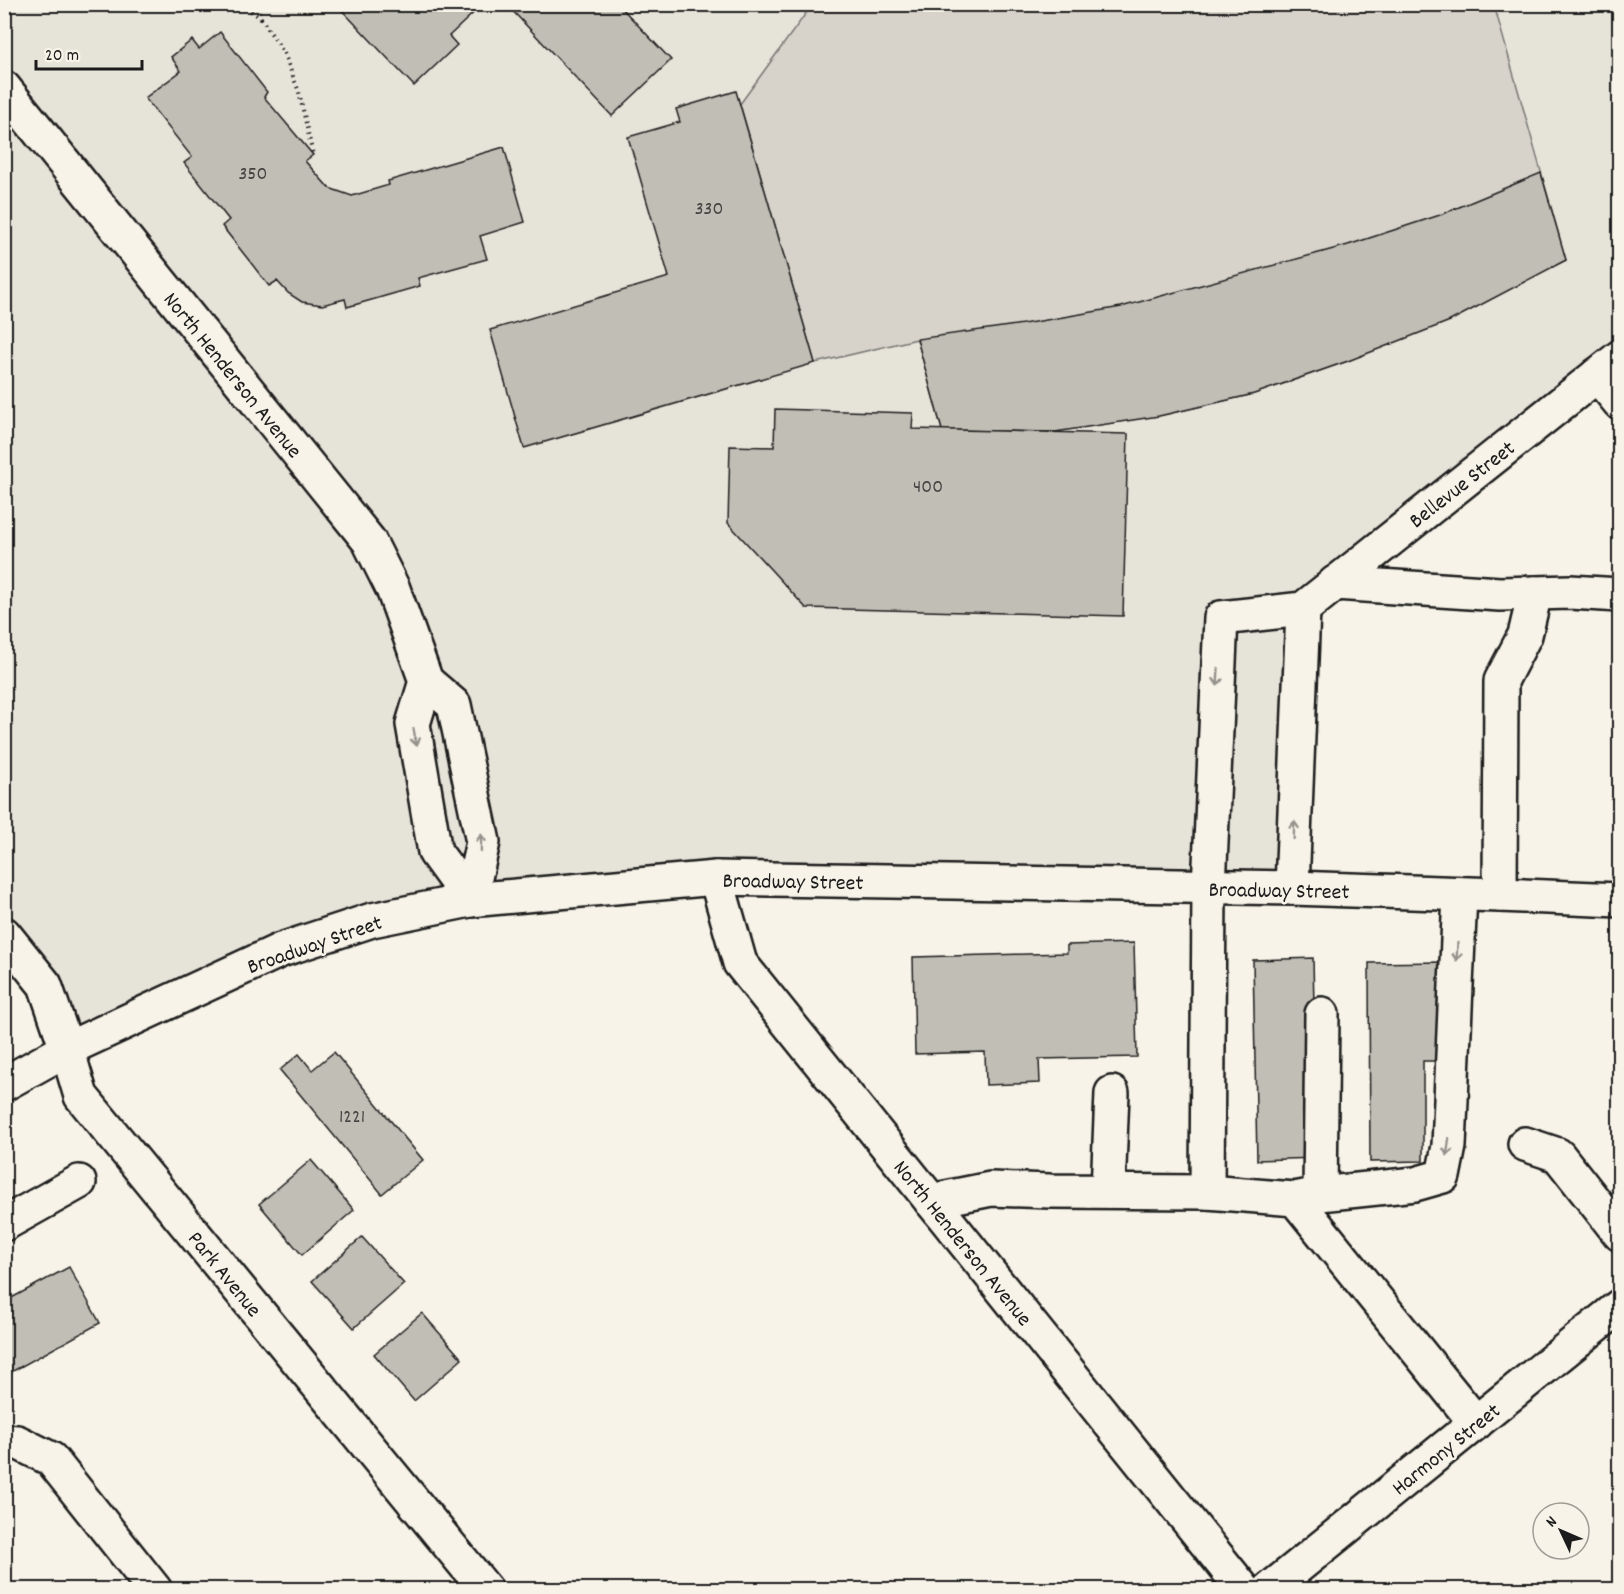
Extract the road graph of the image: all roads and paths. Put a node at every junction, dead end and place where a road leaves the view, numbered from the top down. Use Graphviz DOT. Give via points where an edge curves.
graph roads {
  1 [pos="241,4"];
  2 [pos="256,4"];
  3 [pos="261,18"];
  4 [pos="4,88"];
  5 [pos="312,155"];
  6 [pos="1608,366"];
  7 [pos="1620,404"];
  8 [pos="1335,583"];
  9 [pos="1535,593"];
  10 [pos="1620,595"];
  11 [pos="1303,609"];
  12 [pos="426,681"];
  13 [pos="716,878"];
  14 [pos="1209,887"];
  15 [pos="1292,888"];
  16 [pos="1460,894"];
  17 [pos="1500,895"];
  18 [pos="470,900"];
  19 [pos="1620,900"];
  20 [pos="4,934"];
  21 [pos="1322,1014"];
  22 [pos="67,1049"];
  23 [pos="4,1084"];
  24 [pos="1112,1093"];
  25 [pos="1525,1144"];
  26 [pos="80,1182"];
  27 [pos="1108,1191"];
  28 [pos="1207,1192"];
  29 [pos="1308,1196"];
  30 [pos="931,1201"];
  31 [pos="4,1224"];
  32 [pos="1620,1234"];
  33 [pos="1620,1306"];
  34 [pos="1476,1423"];
  35 [pos="4,1441"];
  36 [pos="155,1590"];
  37 [pos="486,1590"];
  38 [pos="1244,1590"];
  39 [pos="1269,1590"];
  1 -- 3 [label="path"];
  2 -- 3 [label="path"];
  3 -- 5 [label="path" via="284,53 299,92"];
  4 -- 12 [label="street, North Henderson Avenue" via="369,541 393,589"];
  6 -- 7 [label="street"];
  6 -- 8 [label="street, Bellevue Street"];
  8 -- 9 [label="street"];
  8 -- 11 [label="street, Bellevue Street"];
  9 -- 10 [label="street"];
  9 -- 17 [label="street" via="1525,635 1501,681"];
  11 -- 14 [label="street, one-way" via="1221,618"];
  15 -- 11 [label="street, one-way"];
  12 -- 18 [label="street, one-way" via="412,724 435,852"];
  18 -- 12 [label="street, North Henderson Avenue, one-way" via="483,842 454,705"];
  13 -- 14 [label="street, Broadway Street"];
  13 -- 18 [label="street, Broadway Street"];
  13 -- 30 [label="street, North Henderson Avenue" via="740,963"];
  14 -- 15 [label="street, Broadway Street"];
  14 -- 28 [label="street"];
  15 -- 16 [label="street, Broadway Street"];
  16 -- 17 [label="street, Broadway Street"];
  16 -- 29 [label="street, one-way" via="1449,1146 1443,1176 1415,1184"];
  17 -- 19 [label="street, Broadway Street"];
  18 -- 22 [label="street, Broadway Street" via="372,920 281,950"];
  20 -- 22 [label="street, Park Avenue" via="45,985"];
  21 -- 29 [label="street"];
  22 -- 23 [label="street, Broadway Street"];
  22 -- 37 [label="street, Park Avenue" via="81,1096"];
  24 -- 27 [label="street"];
  25 -- 32 [label="street" via="1558,1155"];
  26 -- 31 [label="street"];
  27 -- 28 [label="street"];
  27 -- 30 [label="street" via="991,1189"];
  28 -- 29 [label="street"];
  29 -- 34 [label="street"];
  30 -- 38 [label="street, North Henderson Avenue"];
  33 -- 34 [label="street, Harmony Street"];
  34 -- 39 [label="street, Harmony Street"];
  35 -- 36 [label="street" via="17,1442 51,1459"];
}
